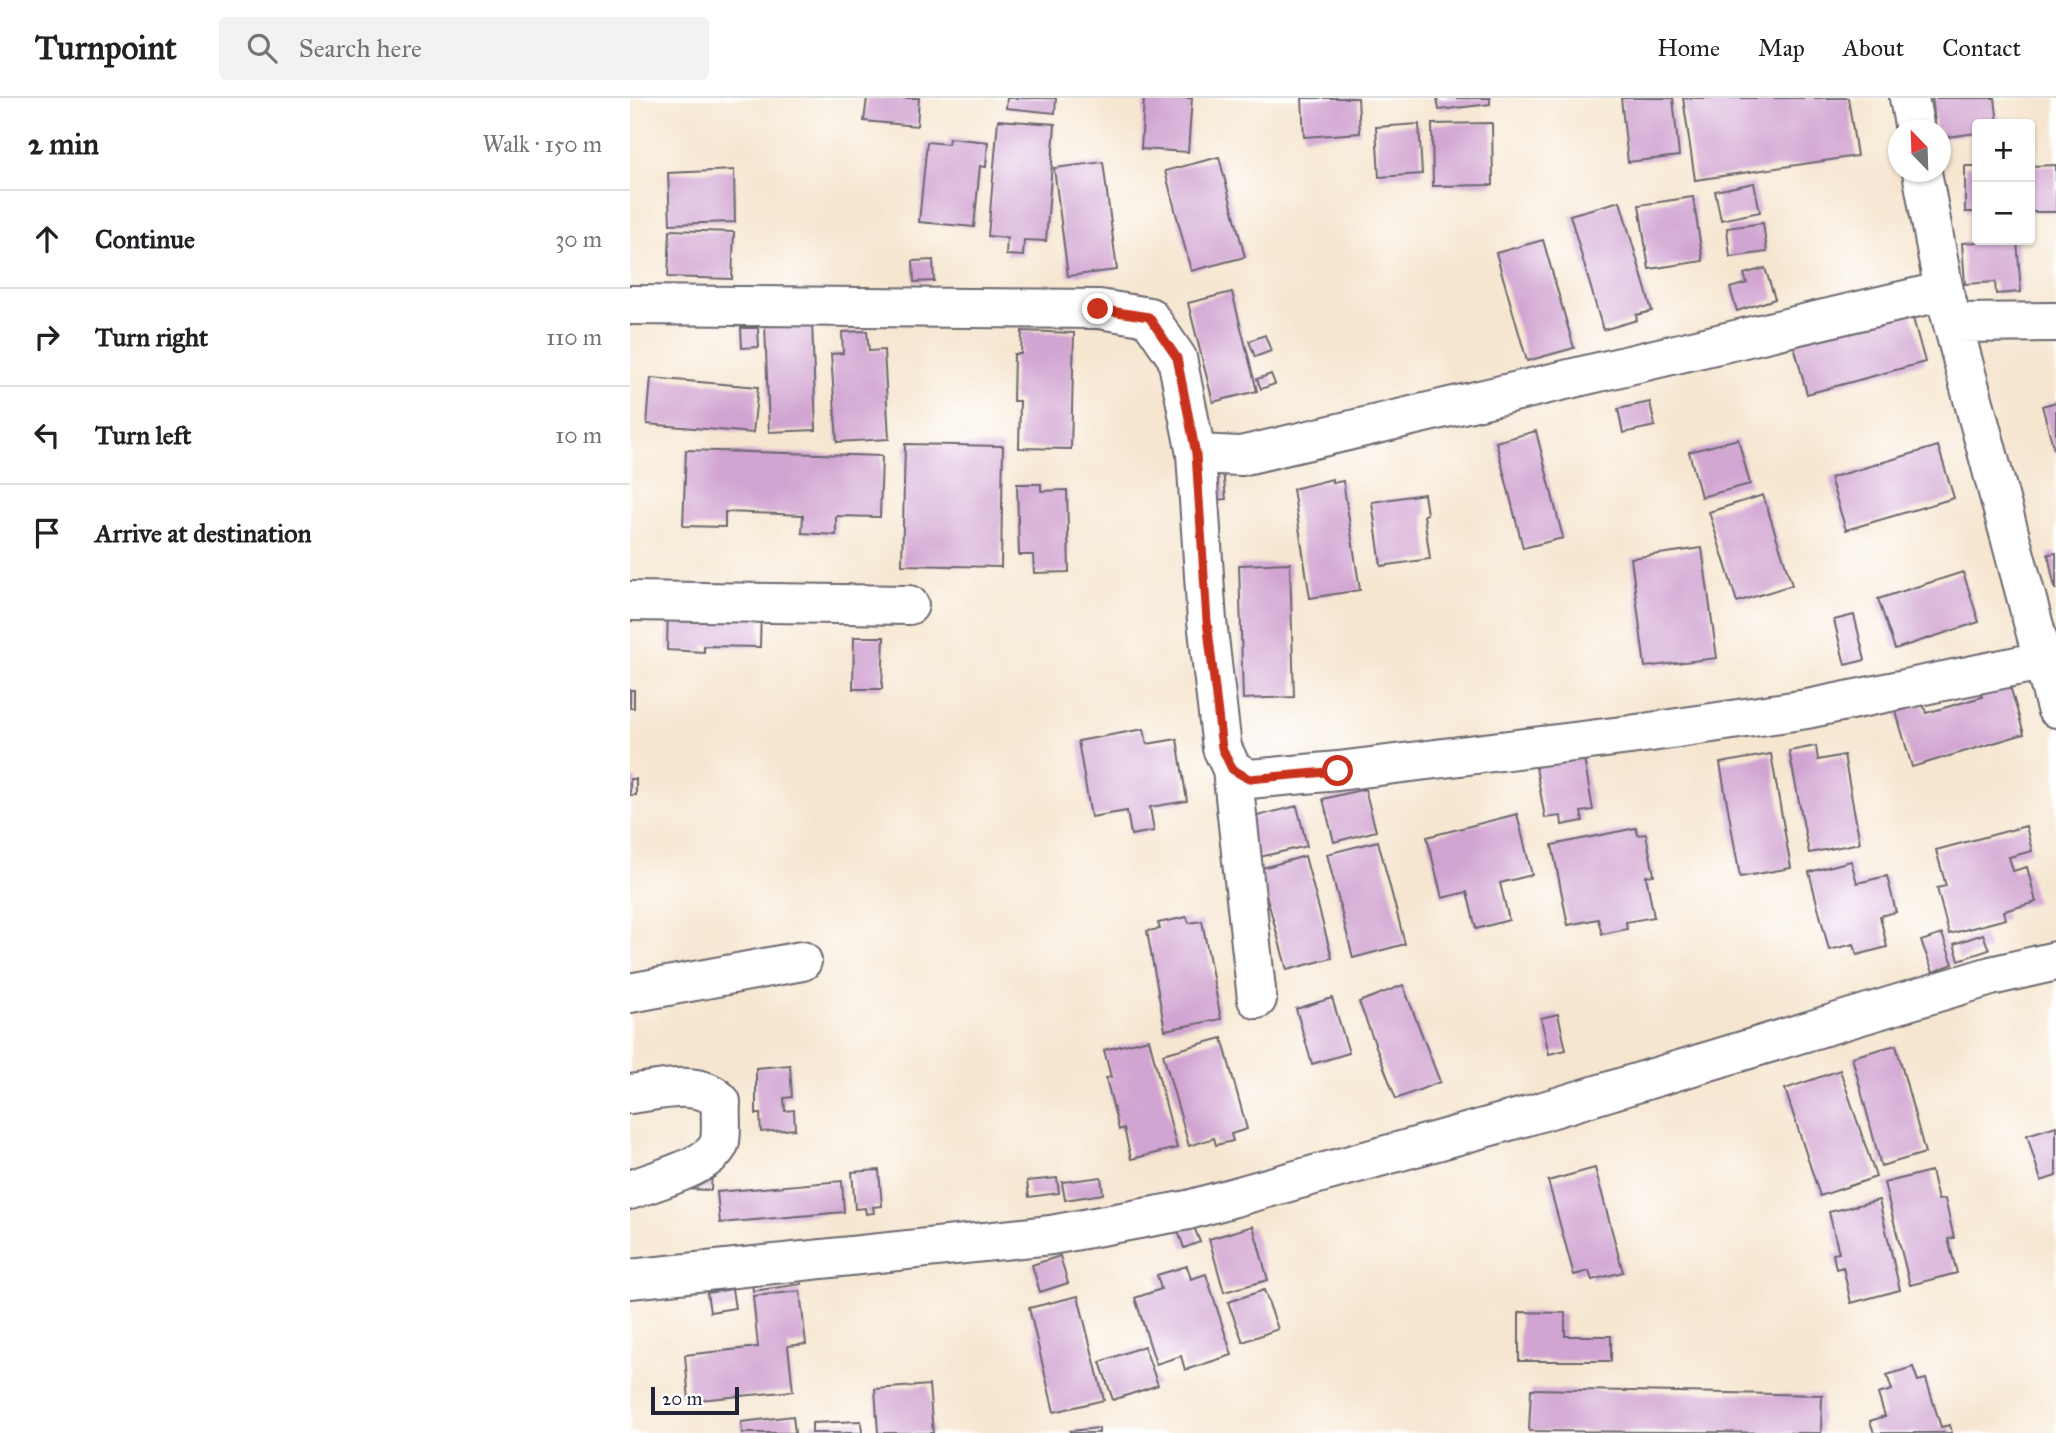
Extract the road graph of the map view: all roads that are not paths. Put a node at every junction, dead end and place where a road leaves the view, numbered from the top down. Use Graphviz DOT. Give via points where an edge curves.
graph roads {
  1 [pos="1909,98"];
  2 [pos="1913,119"];
  3 [pos="1924,182"];
  4 [pos="630,305"];
  5 [pos="1949,307"];
  6 [pos="2056,322"];
  7 [pos="1196,454"];
  8 [pos="630,601"];
  9 [pos="909,605"];
  10 [pos="2050,658"];
  11 [pos="2056,708"];
  12 [pos="1232,769"];
  13 [pos="802,961"];
  14 [pos="2056,961"];
  15 [pos="630,993"];
  16 [pos="1256,999"];
  17 [pos="630,1094"];
  18 [pos="630,1190"];
  19 [pos="630,1279"];
  1 -- 2 [label="street"];
  3 -- 5 [label="street"];
  4 -- 7 [label="street" via="1098,309 1149,317 1177,358"];
  5 -- 6 [label="street"];
  5 -- 7 [label="street" via="1241,456"];
  5 -- 10 [label="street"];
  7 -- 12 [label="street" via="1207,621 1222,748"];
  8 -- 9 [label="street"];
  10 -- 11 [label="street"];
  10 -- 12 [label="street" via="1807,709 1630,735 1249,779"];
  12 -- 16 [label="street"];
  13 -- 15 [label="street"];
  14 -- 19 [label="street" via="1188,1210 1051,1234"];
  17 -- 18 [label="street" via="699,1088 712,1092 721,1102 720,1141 714,1153 703,1162"];
}
